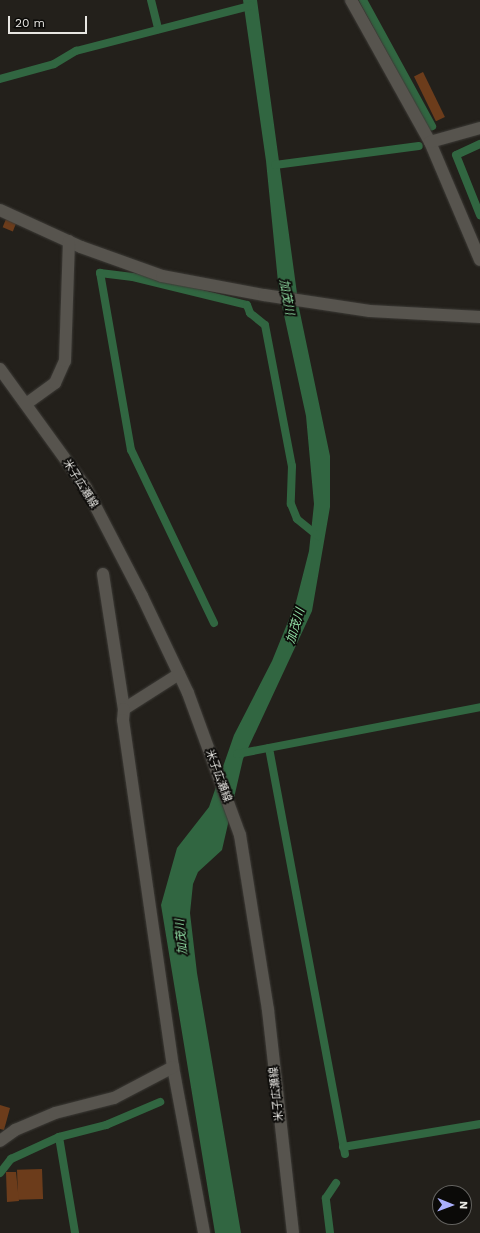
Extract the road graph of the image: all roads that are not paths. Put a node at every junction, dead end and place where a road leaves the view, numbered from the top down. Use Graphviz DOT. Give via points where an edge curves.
graph roads {
  1 [pos="351,0"];
  2 [pos="480,128"];
  3 [pos="430,142"];
  4 [pos="0,210"];
  5 [pos="69,241"];
  6 [pos="480,260"];
  7 [pos="480,317"];
  8 [pos="0,369"];
  9 [pos="26,404"];
  10 [pos="103,574"];
  11 [pos="179,674"];
  12 [pos="124,709"];
  13 [pos="173,1067"];
  14 [pos="0,1141"];
  15 [pos="204,1233"];
  16 [pos="293,1233"];
  1 -- 3 [label="street"];
  2 -- 3 [label="street"];
  3 -- 6 [label="street"];
  4 -- 5 [label="street"];
  5 -- 7 [label="street" via="162,276 370,311"];
  5 -- 9 [label="street" via="65,361 55,383"];
  8 -- 9 [label="street, 米子広瀬線"];
  9 -- 11 [label="street, 米子広瀬線" via="86,488"];
  10 -- 12 [label="street"];
  11 -- 12 [label="street"];
  11 -- 16 [label="street, 米子広瀬線" via="240,835 268,1010"];
  12 -- 13 [label="street" via="123,720"];
  13 -- 14 [label="street" via="114,1098 55,1113 15,1130"];
  13 -- 15 [label="street"];
}
